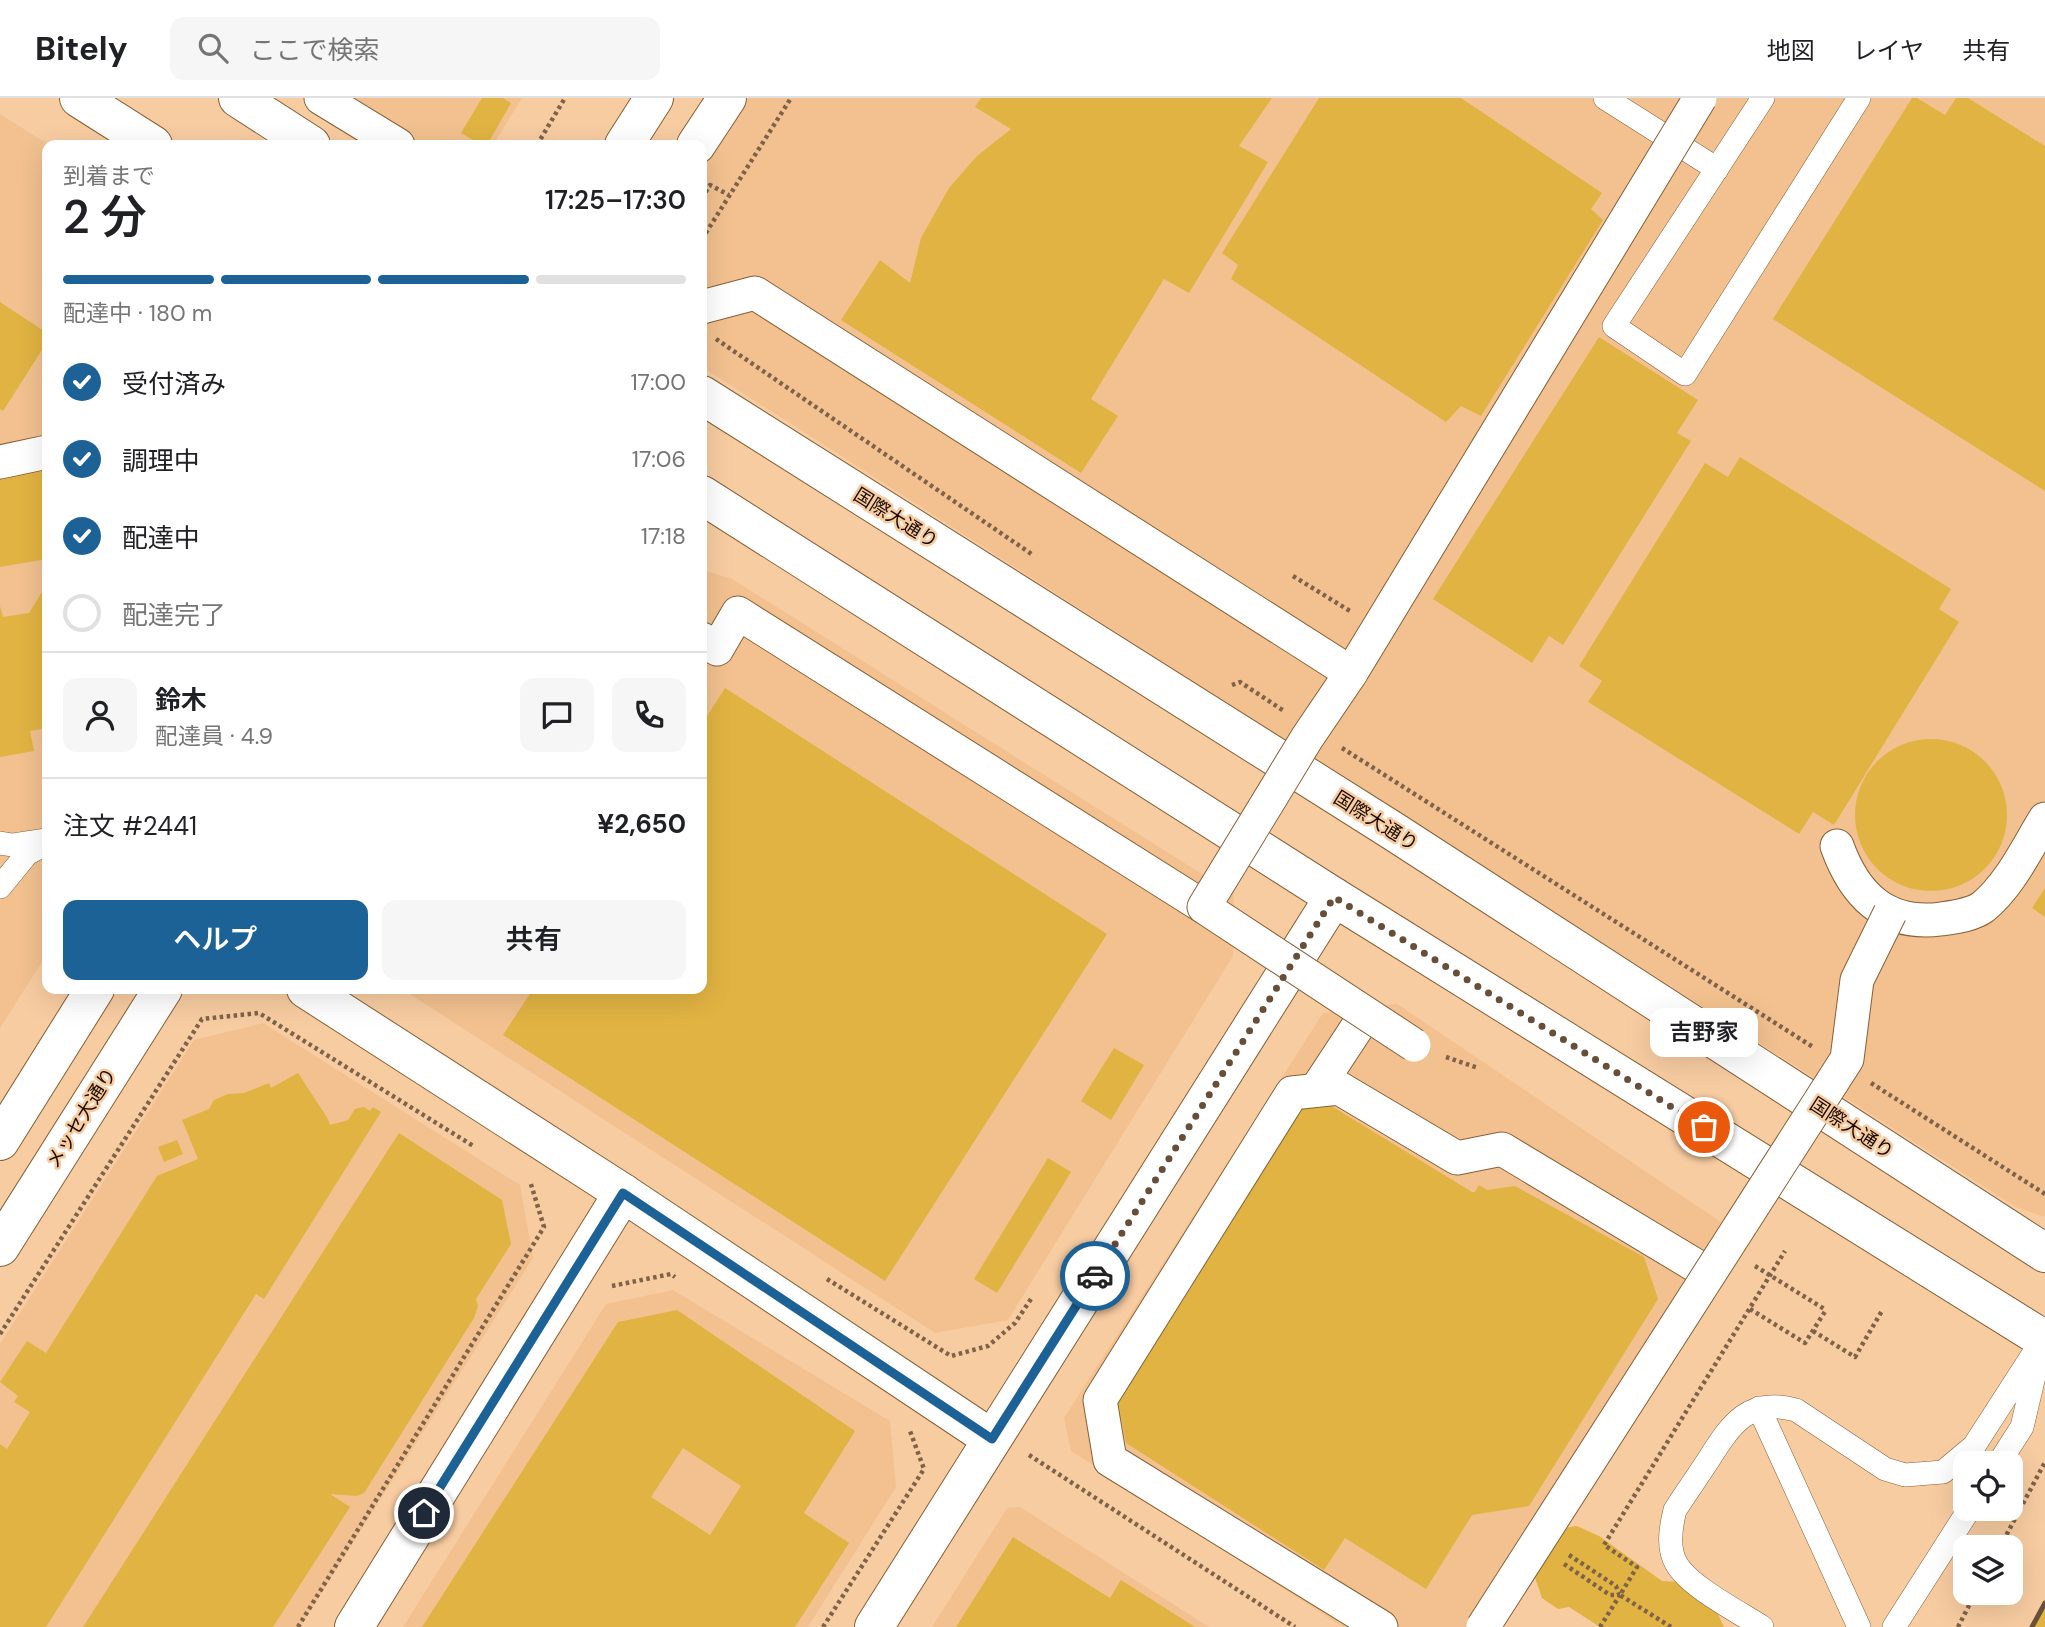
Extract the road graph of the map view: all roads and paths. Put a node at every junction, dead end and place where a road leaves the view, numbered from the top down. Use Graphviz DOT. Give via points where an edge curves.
graph roads {
  1 [pos="79,98"];
  2 [pos="238,98"];
  3 [pos="321,98"];
  4 [pos="565,98"];
  5 [pos="654,98"];
  6 [pos="727,98"];
  7 [pos="791,98"];
  8 [pos="1605,98"];
  9 [pos="1700,98"];
  10 [pos="1763,98"];
  11 [pos="1858,98"];
  12 [pos="145,140"];
  13 [pos="303,140"];
  14 [pos="390,140"];
  15 [pos="540,140"];
  16 [pos="627,140"];
  17 [pos="699,140"];
  18 [pos="1717,169"];
  19 [pos="707,190"];
  20 [pos="729,195"];
  21 [pos="707,231"];
  22 [pos="708,318"];
  23 [pos="707,398"];
  24 [pos="42,453"];
  25 [pos="0,462"];
  26 [pos="707,498"];
  27 [pos="1035,556"];
  28 [pos="1293,576"];
  29 [pos="1377,628"];
  30 [pos="707,642"];
  31 [pos="1351,673"];
  32 [pos="1228,686"];
  33 [pos="1293,716"];
  34 [pos="1336,744"];
  35 [pos="2045,819"];
  36 [pos="42,842"];
  37 [pos="0,843"];
  38 [pos="42,845"];
  39 [pos="1836,846"];
  40 [pos="0,887"];
  41 [pos="1334,897"];
  42 [pos="1204,907"];
  43 [pos="1890,913"];
  44 [pos="92,994"];
  45 [pos="160,994"];
  46 [pos="314,994"];
  47 [pos="1367,1014"];
  48 [pos="1414,1045"];
  49 [pos="1817,1049"];
  50 [pos="1863,1078"];
  51 [pos="1316,1090"];
  52 [pos="0,1141"];
  53 [pos="485,1154"];
  54 [pos="520,1175"];
  55 [pos="623,1193"];
  56 [pos="2045,1194"];
  57 [pos="0,1247"];
  58 [pos="2045,1253"];
  59 [pos="1716,1261"];
  60 [pos="823,1277"];
  61 [pos="683,1282"];
  62 [pos="610,1286"];
  63 [pos="1031,1299"];
  64 [pos="1750,1309"];
  65 [pos="1884,1310"];
  66 [pos="1813,1331"];
  67 [pos="0,1334"];
  68 [pos="2044,1339"];
  69 [pos="1759,1408"];
  70 [pos="909,1429"];
  71 [pos="992,1439"];
  72 [pos="2007,1451"];
  73 [pos="1029,1455"];
  74 [pos="2045,1462"];
  75 [pos="1962,1521"];
  76 [pos="2006,1535"];
  77 [pos="1539,1541"];
  78 [pos="1620,1595"];
  79 [pos="1969,1605"];
  80 [pos="298,1627"];
  81 [pos="354,1627"];
  82 [pos="823,1627"];
  83 [pos="874,1627"];
  84 [pos="1295,1627"];
  85 [pos="1381,1627"];
  86 [pos="1483,1627"];
  87 [pos="1600,1627"];
  88 [pos="1762,1627"];
  89 [pos="1859,1627"];
  90 [pos="1895,1627"];
  91 [pos="1958,1627"];
  1 -- 12 [label="street"];
  2 -- 13 [label="street"];
  3 -- 14 [label="street"];
  4 -- 15 [label="path"];
  5 -- 16 [label="street"];
  6 -- 17 [label="street"];
  7 -- 20 [label="path"];
  8 -- 18 [label="lane"];
  9 -- 29 [label="street, bridge"];
  10 -- 18 [label="lane"];
  11 -- 18 [label="lane" via="1685,374 1614,326"];
  19 -- 20 [label="path" via="710,186"];
  20 -- 21 [label="path"];
  22 -- 27 [label="path" via="717,341"];
  22 -- 31 [label="street, bridge" via="755,293"];
  23 -- 58 [label="street, 国際大通り" via="1393,831"];
  24 -- 25 [label="street"];
  26 -- 41 [label="street"];
  28 -- 29 [label="path"];
  29 -- 31 [label="street, bridge"];
  30 -- 42 [label="street" via="717,649 738,613"];
  31 -- 42 [label="street, bridge"];
  32 -- 33 [label="path" via="1240,682"];
  34 -- 49 [label="path"];
  35 -- 43 [label="street" via="2001,890 1980,909 1928,921"];
  36 -- 37 [label="lane"];
  38 -- 40 [label="lane" via="27,854"];
  39 -- 43 [label="street" via="1844,868 1861,891"];
  41 -- 68 [label="street"];
  41 -- 71 [label="street"];
  42 -- 47 [label="street, bridge"];
  43 -- 59 [label="street, bridge" via="1857,980 1847,1059"];
  44 -- 52 [label="street"];
  45 -- 57 [label="street, メッセ大通り"];
  46 -- 55 [label="street"];
  47 -- 48 [label="street, bridge"];
  47 -- 51 [label="street"];
  50 -- 56 [label="path"];
  51 -- 59 [label="street" via="1339,1088 1457,1158 1502,1149"];
  51 -- 85 [label="street" via="1292,1093 1100,1400 1110,1460"];
  53 -- 67 [label="path" via="259,1013 202,1019"];
  54 -- 80 [label="path" via="532,1182 544,1227"];
  55 -- 71 [label="street"];
  55 -- 81 [label="street"];
  59 -- 66 [label="path, bridge" via="1826,1310"];
  59 -- 77 [label="street, bridge"];
  60 -- 63 [label="path" via="951,1356 988,1346 1015,1323"];
  61 -- 62 [label="path" via="671,1274"];
  64 -- 66 [label="path" via="1805,1343"];
  65 -- 66 [label="path" via="1855,1357"];
  68 -- 69 [label="lane" via="1974,1446 1942,1472 1905,1475 1885,1469 1796,1410"];
  68 -- 72 [label="lane" via="2022,1427"];
  69 -- 88 [label="lane" via="1730,1426 1675,1510 1671,1542 1675,1562 1690,1580"];
  69 -- 89 [label="lane"];
  70 -- 82 [label="path" via="924,1469"];
  71 -- 83 [label="street"];
  73 -- 84 [label="path"];
  74 -- 76 [label="path"];
  75 -- 90 [label="lane"];
  77 -- 78 [label="path" via="1616,1586"];
  77 -- 78 [label="path" via="1610,1595"];
  77 -- 86 [label="street, bridge"];
  78 -- 87 [label="path"];
  79 -- 91 [label="path"];
}
